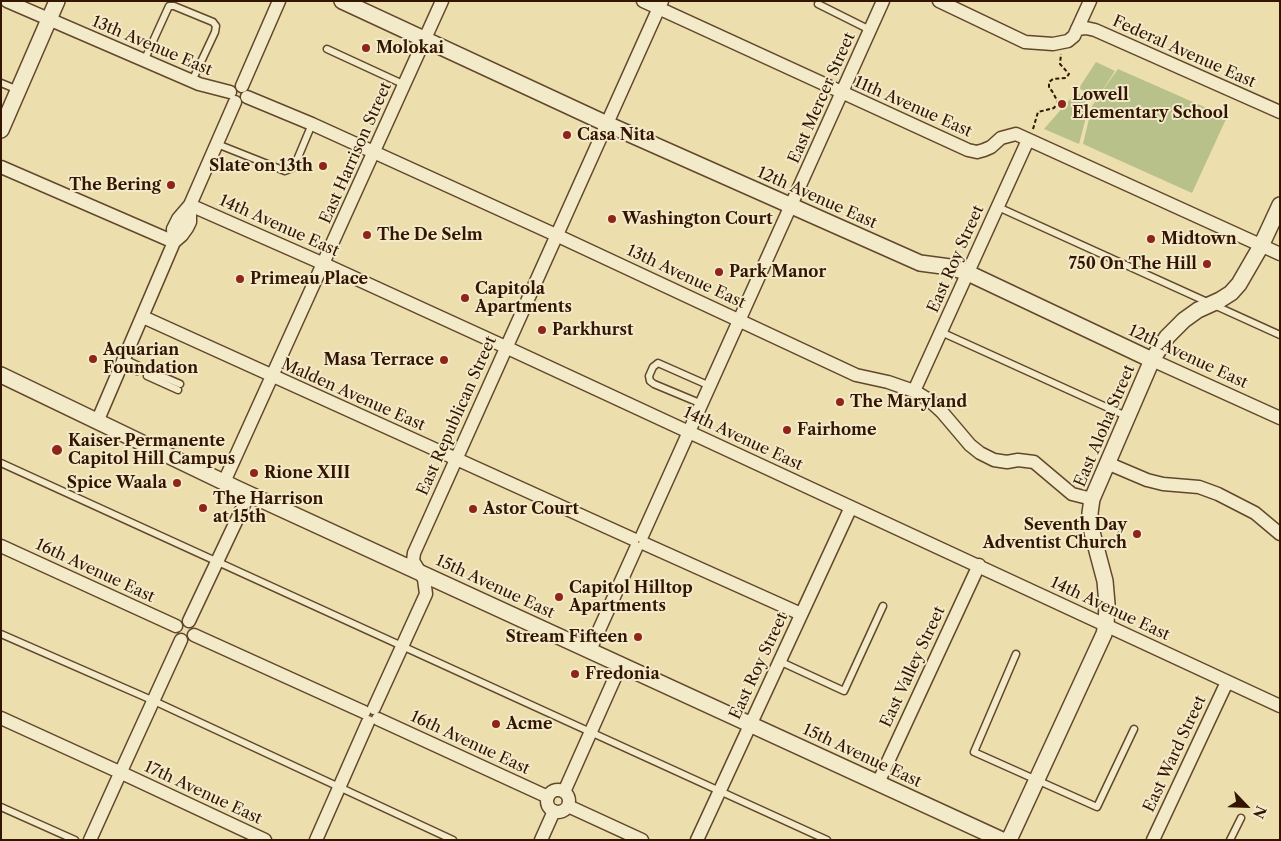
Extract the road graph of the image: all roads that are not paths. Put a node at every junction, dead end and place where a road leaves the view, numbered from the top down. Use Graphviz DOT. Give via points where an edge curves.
graph roads {
  1 [pos="7,1"];
  2 [pos="57,1"];
  3 [pos="278,1"];
  4 [pos="342,1"];
  5 [pos="442,1"];
  6 [pos="643,1"];
  7 [pos="883,1"];
  8 [pos="939,1"];
  9 [pos="1090,1"];
  10 [pos="818,4"];
  11 [pos="661,5"];
  12 [pos="49,20"];
  13 [pos="1077,29"];
  14 [pos="870,30"];
  15 [pos="425,39"];
  16 [pos="326,49"];
  17 [pos="144,61"];
  18 [pos="192,81"];
  19 [pos="1,83"];
  20 [pos="405,85"];
  21 [pos="18,90"];
  22 [pos="842,93"];
  23 [pos="238,94"];
  24 [pos="1280,112"];
  25 [pos="312,124"];
  26 [pos="607,124"];
  27 [pos="1,130"];
  28 [pos="1031,135"];
  29 [pos="217,144"];
  30 [pos="375,152"];
  31 [pos="1,167"];
  32 [pos="190,205"];
  33 [pos="1280,205"];
  34 [pos="792,206"];
  35 [pos="998,207"];
  36 [pos="556,235"];
  37 [pos="174,242"];
  38 [pos="1261,246"];
  39 [pos="1280,254"];
  40 [pos="324,264"];
  41 [pos="968,273"];
  42 [pos="1211,304"];
  43 [pos="143,318"];
  44 [pos="740,320"];
  45 [pos="941,332"];
  46 [pos="1280,336"];
  47 [pos="506,347"];
  48 [pos="1152,360"];
  49 [pos="123,362"];
  50 [pos="138,369"];
  51 [pos="148,373"];
  52 [pos="1,376"];
  53 [pos="272,377"];
  54 [pos="710,386"];
  55 [pos="179,387"];
  56 [pos="914,391"];
  57 [pos="702,404"];
  58 [pos="1128,417"];
  59 [pos="1280,418"];
  60 [pos="97,422"];
  61 [pos="689,432"];
  62 [pos="457,458"];
  63 [pos="1,463"];
  64 [pos="1107,463"];
  65 [pos="224,482"];
  66 [pos="249,494"];
  67 [pos="1092,499"];
  68 [pos="851,507"];
  69 [pos="1280,534"];
  70 [pos="639,542"];
  71 [pos="1,546"];
  72 [pos="217,560"];
  73 [pos="978,565"];
  74 [pos="420,572"];
  75 [pos="883,606"];
  76 [pos="801,614"];
  77 [pos="189,621"];
  78 [pos="1106,625"];
  79 [pos="176,626"];
  80 [pos="1,634"];
  81 [pos="194,635"];
  82 [pos="180,640"];
  83 [pos="403,646"];
  84 [pos="590,650"];
  85 [pos="1016,654"];
  86 [pos="779,661"];
  87 [pos="621,664"];
  88 [pos="1227,682"];
  89 [pos="154,701"];
  90 [pos="1280,706"];
  91 [pos="371,715"];
  92 [pos="1,718"];
  93 [pos="751,724"];
  94 [pos="1134,728"];
  95 [pos="590,733"];
  96 [pos="120,773"];
  97 [pos="1036,780"];
  98 [pos="878,783"];
  99 [pos="338,788"];
  100 [pos="720,791"];
  101 [pos="564,792"];
  102 [pos="548,797"];
  103 [pos="568,806"];
  104 [pos="1,807"];
  105 [pos="554,811"];
  106 [pos="1240,818"];
  107 [pos="74,840"];
  108 [pos="90,840"];
  109 [pos="265,840"];
  110 [pos="316,840"];
  111 [pos="453,840"];
  112 [pos="541,840"];
  113 [pos="642,840"];
  114 [pos="697,840"];
  115 [pos="827,840"];
  116 [pos="1002,840"];
  117 [pos="1009,840"];
  118 [pos="1153,840"];
  119 [pos="1230,840"];
  1 -- 12 [label="street, 13th Avenue East"];
  2 -- 12 [label="street"];
  3 -- 23 [label="street"];
  4 -- 15 [label="street, 12th Avenue East"];
  5 -- 15 [label="street, East Harrison Street"];
  6 -- 11 [label="street, 11th Avenue East"];
  7 -- 14 [label="street, East Mercer Street"];
  8 -- 13 [label="street" via="1025,42 1053,44 1068,41"];
  9 -- 13 [label="street"];
  10 -- 14 [label="lane"];
  11 -- 22 [label="street, 11th Avenue East"];
  11 -- 26 [label="street, East Republican Street"];
  12 -- 17 [label="street, 13th Avenue East"];
  12 -- 21 [label="street"];
  13 -- 24 [label="street, Federal Avenue East" via="1095,30"];
  14 -- 22 [label="street, East Mercer Street"];
  15 -- 20 [label="street, East Harrison Street"];
  15 -- 26 [label="street, 12th Avenue East"];
  16 -- 20 [label="lane"];
  17 -- 18 [label="street, 13th Avenue East"];
  17 -- 18 [label="lane" via="169,6 213,22 215,32"];
  18 -- 23 [label="street, 13th Avenue East"];
  19 -- 21 [label="lane"];
  20 -- 30 [label="street, East Harrison Street"];
  21 -- 27 [label="street"];
  22 -- 28 [label="street, 11th Avenue East" via="968,150 984,150 1008,135"];
  22 -- 34 [label="street, East Mercer Street"];
  23 -- 25 [label="street, 13th Avenue East"];
  23 -- 29 [label="street"];
  25 -- 29 [label="lane" via="294,167 285,171"];
  25 -- 30 [label="street, 13th Avenue East"];
  26 -- 34 [label="street, 12th Avenue East"];
  26 -- 36 [label="street, East Republican Street"];
  28 -- 35 [label="street, East Roy Street"];
  28 -- 38 [label="street, 11th Avenue East"];
  29 -- 32 [label="street"];
  30 -- 36 [label="street, 13th Avenue East"];
  30 -- 40 [label="street, East Harrison Street"];
  31 -- 37 [label="street"];
  32 -- 37 [label="street" via="173,229"];
  32 -- 40 [label="street, 14th Avenue East"];
  33 -- 38 [label="street, East Aloha Street"];
  34 -- 41 [label="street, 12th Avenue East" via="920,264 950,267"];
  34 -- 44 [label="street, East Mercer Street"];
  35 -- 41 [label="street, East Roy Street"];
  35 -- 42 [label="lane"];
  36 -- 44 [label="street, 13th Avenue East"];
  36 -- 47 [label="street, East Republican Street"];
  37 -- 43 [label="street"];
  38 -- 39 [label="street, 11th Avenue East"];
  38 -- 42 [label="street, East Aloha Street" via="1239,284 1231,293"];
  40 -- 47 [label="street, 14th Avenue East"];
  40 -- 53 [label="street, East Harrison Street"];
  41 -- 45 [label="street, East Roy Street"];
  41 -- 48 [label="street, 12th Avenue East"];
  42 -- 46 [label="lane"];
  42 -- 48 [label="street, East Aloha Street" via="1184,320 1167,337"];
  43 -- 49 [label="street"];
  43 -- 53 [label="street, Malden Avenue East"];
  44 -- 54 [label="street, East Mercer Street"];
  44 -- 56 [label="street, 13th Avenue East" via="856,375"];
  45 -- 56 [label="street, East Roy Street"];
  45 -- 58 [label="lane"];
  47 -- 61 [label="street, 14th Avenue East"];
  47 -- 62 [label="street, East Republican Street"];
  48 -- 58 [label="street, East Aloha Street"];
  48 -- 59 [label="street, 12th Avenue East"];
  49 -- 50 [label="lane"];
  49 -- 60 [label="street"];
  51 -- 55 [label="lane"];
  52 -- 60 [label="street, 15th Avenue East"];
  53 -- 62 [label="street, Malden Avenue East"];
  53 -- 65 [label="street, East Harrison Street"];
  54 -- 57 [label="street, East Mercer Street"];
  54 -- 57 [label="lane" via="658,363 652,368 649,376 654,384"];
  56 -- 67 [label="street, 13th Avenue East" via="942,412 980,453 994,460 1034,462 1072,494"];
  57 -- 61 [label="street, East Mercer Street"];
  58 -- 64 [label="street, East Aloha Street"];
  60 -- 65 [label="street, 15th Avenue East"];
  61 -- 68 [label="street, 14th Avenue East"];
  61 -- 70 [label="street, East Mercer Street"];
  62 -- 70 [label="street, Malden Avenue East"];
  62 -- 74 [label="street, East Republican Street" via="414,553 413,561"];
  63 -- 72 [label="lane"];
  64 -- 67 [label="street, East Aloha Street"];
  64 -- 69 [label="street" via="1147,480 1199,487 1218,494 1255,513"];
  65 -- 66 [label="street, 15th Avenue East"];
  66 -- 72 [label="street"];
  66 -- 74 [label="street, 15th Avenue East"];
  67 -- 78 [label="street, East Aloha Street" via="1092,532 1105,581"];
  68 -- 73 [label="street, 14th Avenue East"];
  68 -- 76 [label="street, East Roy Street"];
  70 -- 76 [label="street, Malden Avenue East"];
  70 -- 84 [label="street, East Mercer Street"];
  71 -- 79 [label="street, 16th Avenue East"];
  72 -- 77 [label="street"];
  72 -- 83 [label="lane"];
  73 -- 78 [label="street, 14th Avenue East"];
  73 -- 98 [label="street, East Valley Street"];
  74 -- 83 [label="street, East Republican Street" via="426,594"];
  74 -- 84 [label="street, 15th Avenue East"];
  75 -- 86 [label="lane" via="844,691"];
  76 -- 86 [label="street, East Roy Street"];
  77 -- 79 [label="street" via="183,620"];
  77 -- 81 [label="street" via="194,626"];
  78 -- 88 [label="street, 14th Avenue East"];
  78 -- 97 [label="street, East Aloha Street"];
  79 -- 82 [label="street" via="175,634"];
  80 -- 89 [label="lane"];
  81 -- 82 [label="street" via="188,640"];
  81 -- 91 [label="street, 16th Avenue East"];
  82 -- 89 [label="street"];
  83 -- 91 [label="street, East Republican Street"];
  83 -- 95 [label="lane"];
  84 -- 87 [label="street, 15th Avenue East"];
  85 -- 97 [label="lane" via="974,752"];
  86 -- 93 [label="street, East Roy Street"];
  87 -- 93 [label="street, 15th Avenue East"];
  87 -- 95 [label="street"];
  88 -- 90 [label="street, 14th Avenue East"];
  88 -- 118 [label="street, East Ward Street"];
  89 -- 96 [label="street"];
  89 -- 99 [label="lane"];
  91 -- 99 [label="street, East Republican Street"];
  91 -- 102 [label="street, 16th Avenue East"];
  92 -- 96 [label="street, 17th Avenue East"];
  93 -- 98 [label="street, 15th Avenue East"];
  93 -- 100 [label="street, East Roy Street"];
  94 -- 97 [label="lane" via="1097,807"];
  95 -- 100 [label="lane"];
  95 -- 101 [label="street"];
  96 -- 108 [label="street"];
  96 -- 109 [label="street, 17th Avenue East"];
  97 -- 117 [label="street, East Aloha Street"];
  98 -- 116 [label="street, 15th Avenue East"];
  99 -- 110 [label="street, East Republican Street"];
  99 -- 111 [label="lane"];
  100 -- 114 [label="street, East Roy Street"];
  100 -- 115 [label="lane"];
  101 -- 102 [label="street" via="555,791"];
  101 -- 103 [label="street" via="569,798"];
  102 -- 105 [label="street" via="548,805"];
  103 -- 105 [label="street" via="564,811"];
  103 -- 113 [label="street"];
  104 -- 107 [label="lane"];
  105 -- 112 [label="street"];
  106 -- 119 [label="lane"];
}
